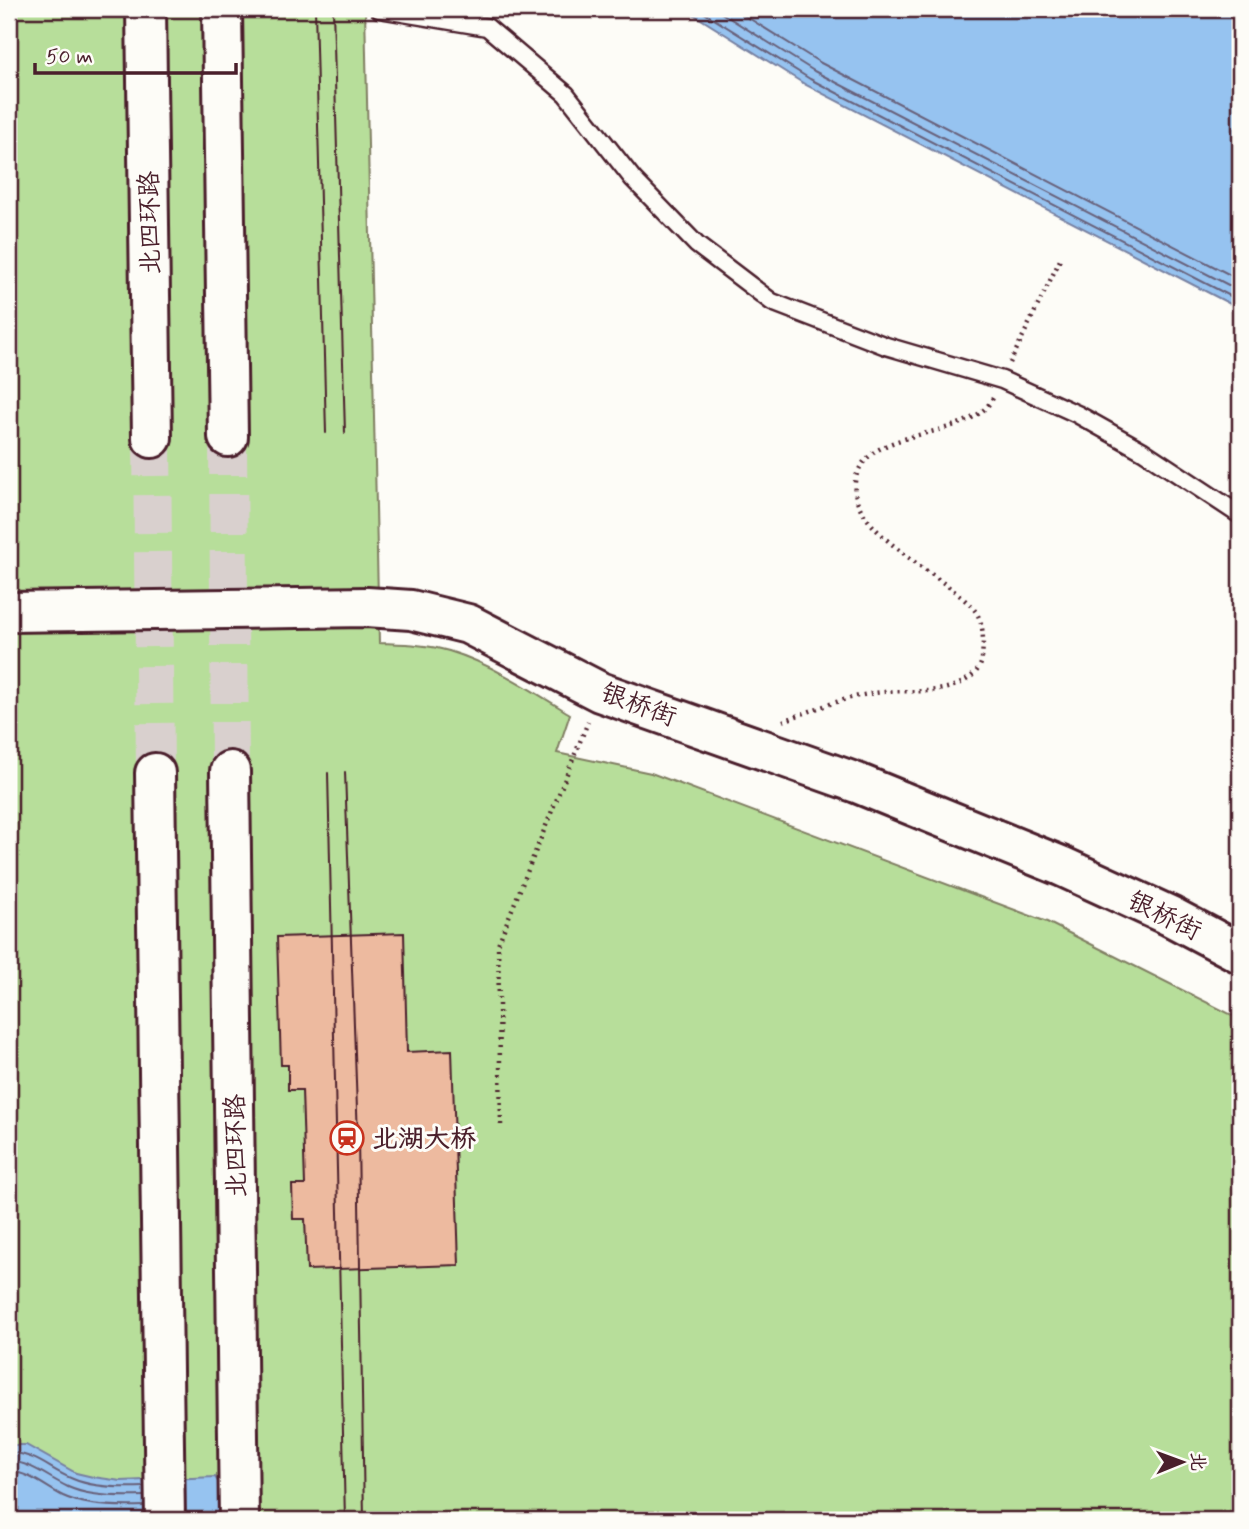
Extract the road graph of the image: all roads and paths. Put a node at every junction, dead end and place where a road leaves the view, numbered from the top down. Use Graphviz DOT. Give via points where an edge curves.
graph roads {
  1 [pos="146,9"];
  2 [pos="222,9"];
  3 [pos="379,9"];
  4 [pos="1060,260"];
  5 [pos="1003,380"];
  6 [pos="228,437"];
  7 [pos="152,438"];
  8 [pos="1240,515"];
  9 [pos="9,612"];
  10 [pos="600,692"];
  11 [pos="745,742"];
  12 [pos="230,771"];
  13 [pos="155,773"];
  14 [pos="1240,953"];
  15 [pos="501,1125"];
  16 [pos="165,1520"];
  17 [pos="239,1520"];
  1 -- 7 [label="main road, 北四环路"];
  2 -- 6 [label="main road"];
  3 -- 5 [label="lane" via="487,27 566,94 633,179 697,245 772,302 886,346"];
  4 -- 5 [label="path"];
  5 -- 8 [label="lane" via="1143,451"];
  5 -- 11 [label="path" via="988,410 886,448 866,459 856,477 858,499 871,524 976,613 984,637 981,665 964,682 943,689 886,691 840,701 774,725"];
  9 -- 10 [label="main road, 银桥街" via="411,610 468,624"];
  10 -- 11 [label="main road, 银桥街"];
  10 -- 15 [label="path" via="498,944"];
  11 -- 14 [label="main road, 银桥街" via="1061,866"];
  12 -- 17 [label="main road, 北四环路"];
  13 -- 16 [label="main road"];
}
